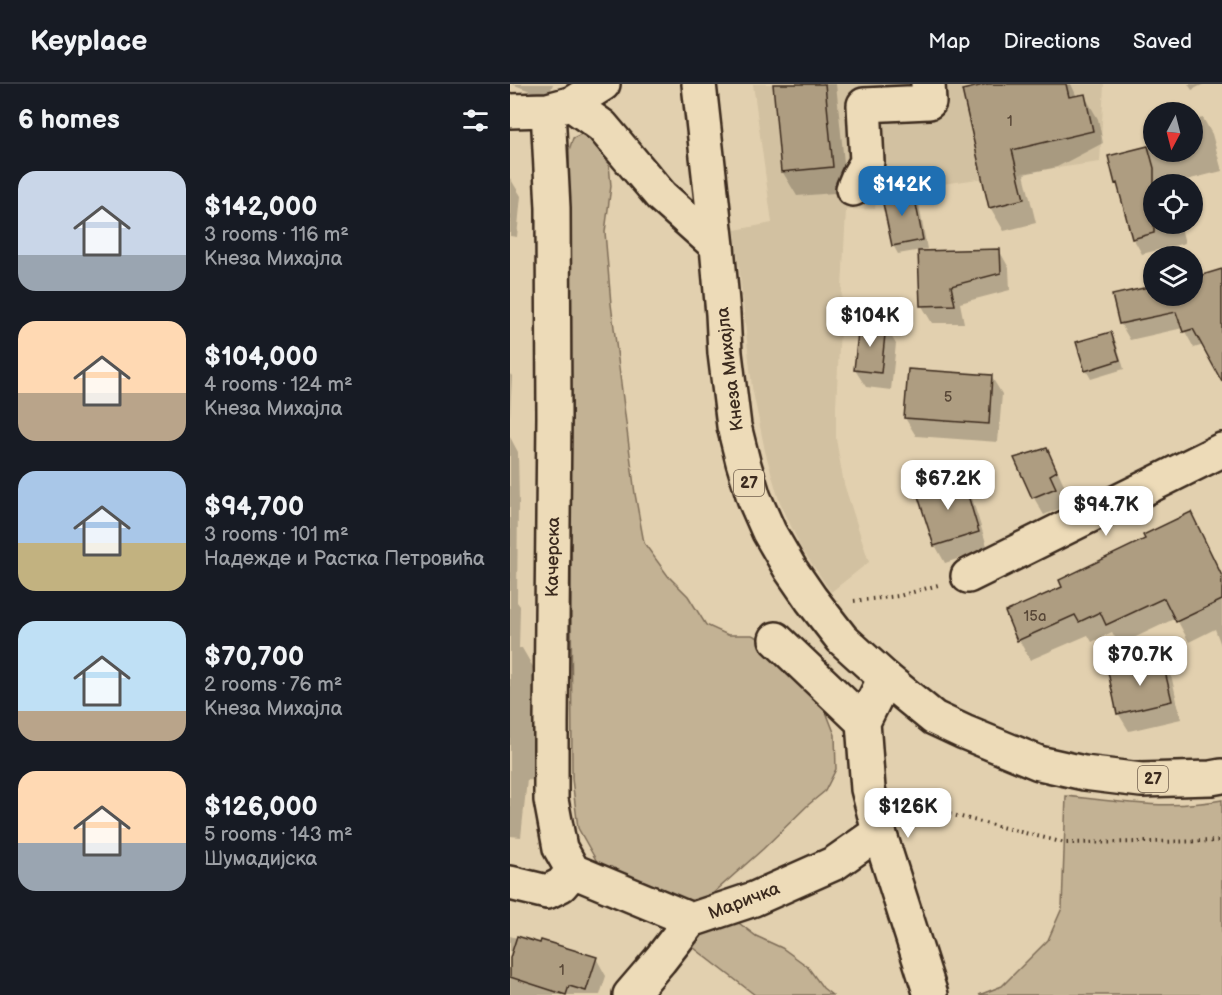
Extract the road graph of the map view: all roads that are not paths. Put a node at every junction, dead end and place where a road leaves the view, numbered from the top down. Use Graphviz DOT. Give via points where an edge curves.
graph roads {
  1 [pos="603,84"];
  2 [pos="699,84"];
  3 [pos="928,84"];
  4 [pos="560,107"];
  5 [pos="510,111"];
  6 [pos="853,189"];
  7 [pos="717,246"];
  8 [pos="1222,450"];
  9 [pos="968,576"];
  10 [pos="776,639"];
  11 [pos="885,678"];
  12 [pos="863,722"];
  13 [pos="1222,776"];
  14 [pos="879,832"];
  15 [pos="573,871"];
  16 [pos="510,883"];
  17 [pos="691,920"];
  18 [pos="630,995"];
  19 [pos="931,995"];
  1 -- 4 [label="street"];
  2 -- 7 [label="street, Кнеза Михајла / 27"];
  3 -- 6 [label="street" via="929,102 864,105 867,162"];
  4 -- 5 [label="street"];
  4 -- 7 [label="street" via="602,126 661,196"];
  4 -- 15 [label="street, Качерска" via="553,208 551,800 560,848"];
  7 -- 11 [label="street, Кнеза Михајла / 27" via="728,390 754,498 791,570 817,606 842,639"];
  8 -- 9 [label="street"];
  10 -- 12 [label="street"];
  11 -- 12 [label="street"];
  11 -- 13 [label="street, Кнеза Михајла / 27" via="934,718 1039,763 1141,780"];
  12 -- 14 [label="street" via="868,789"];
  14 -- 17 [label="street, Маричка" via="835,863 754,899"];
  14 -- 19 [label="street"];
  15 -- 16 [label="street" via="561,885 547,892"];
  15 -- 17 [label="street"];
  17 -- 18 [label="street, Маричка"];
}
